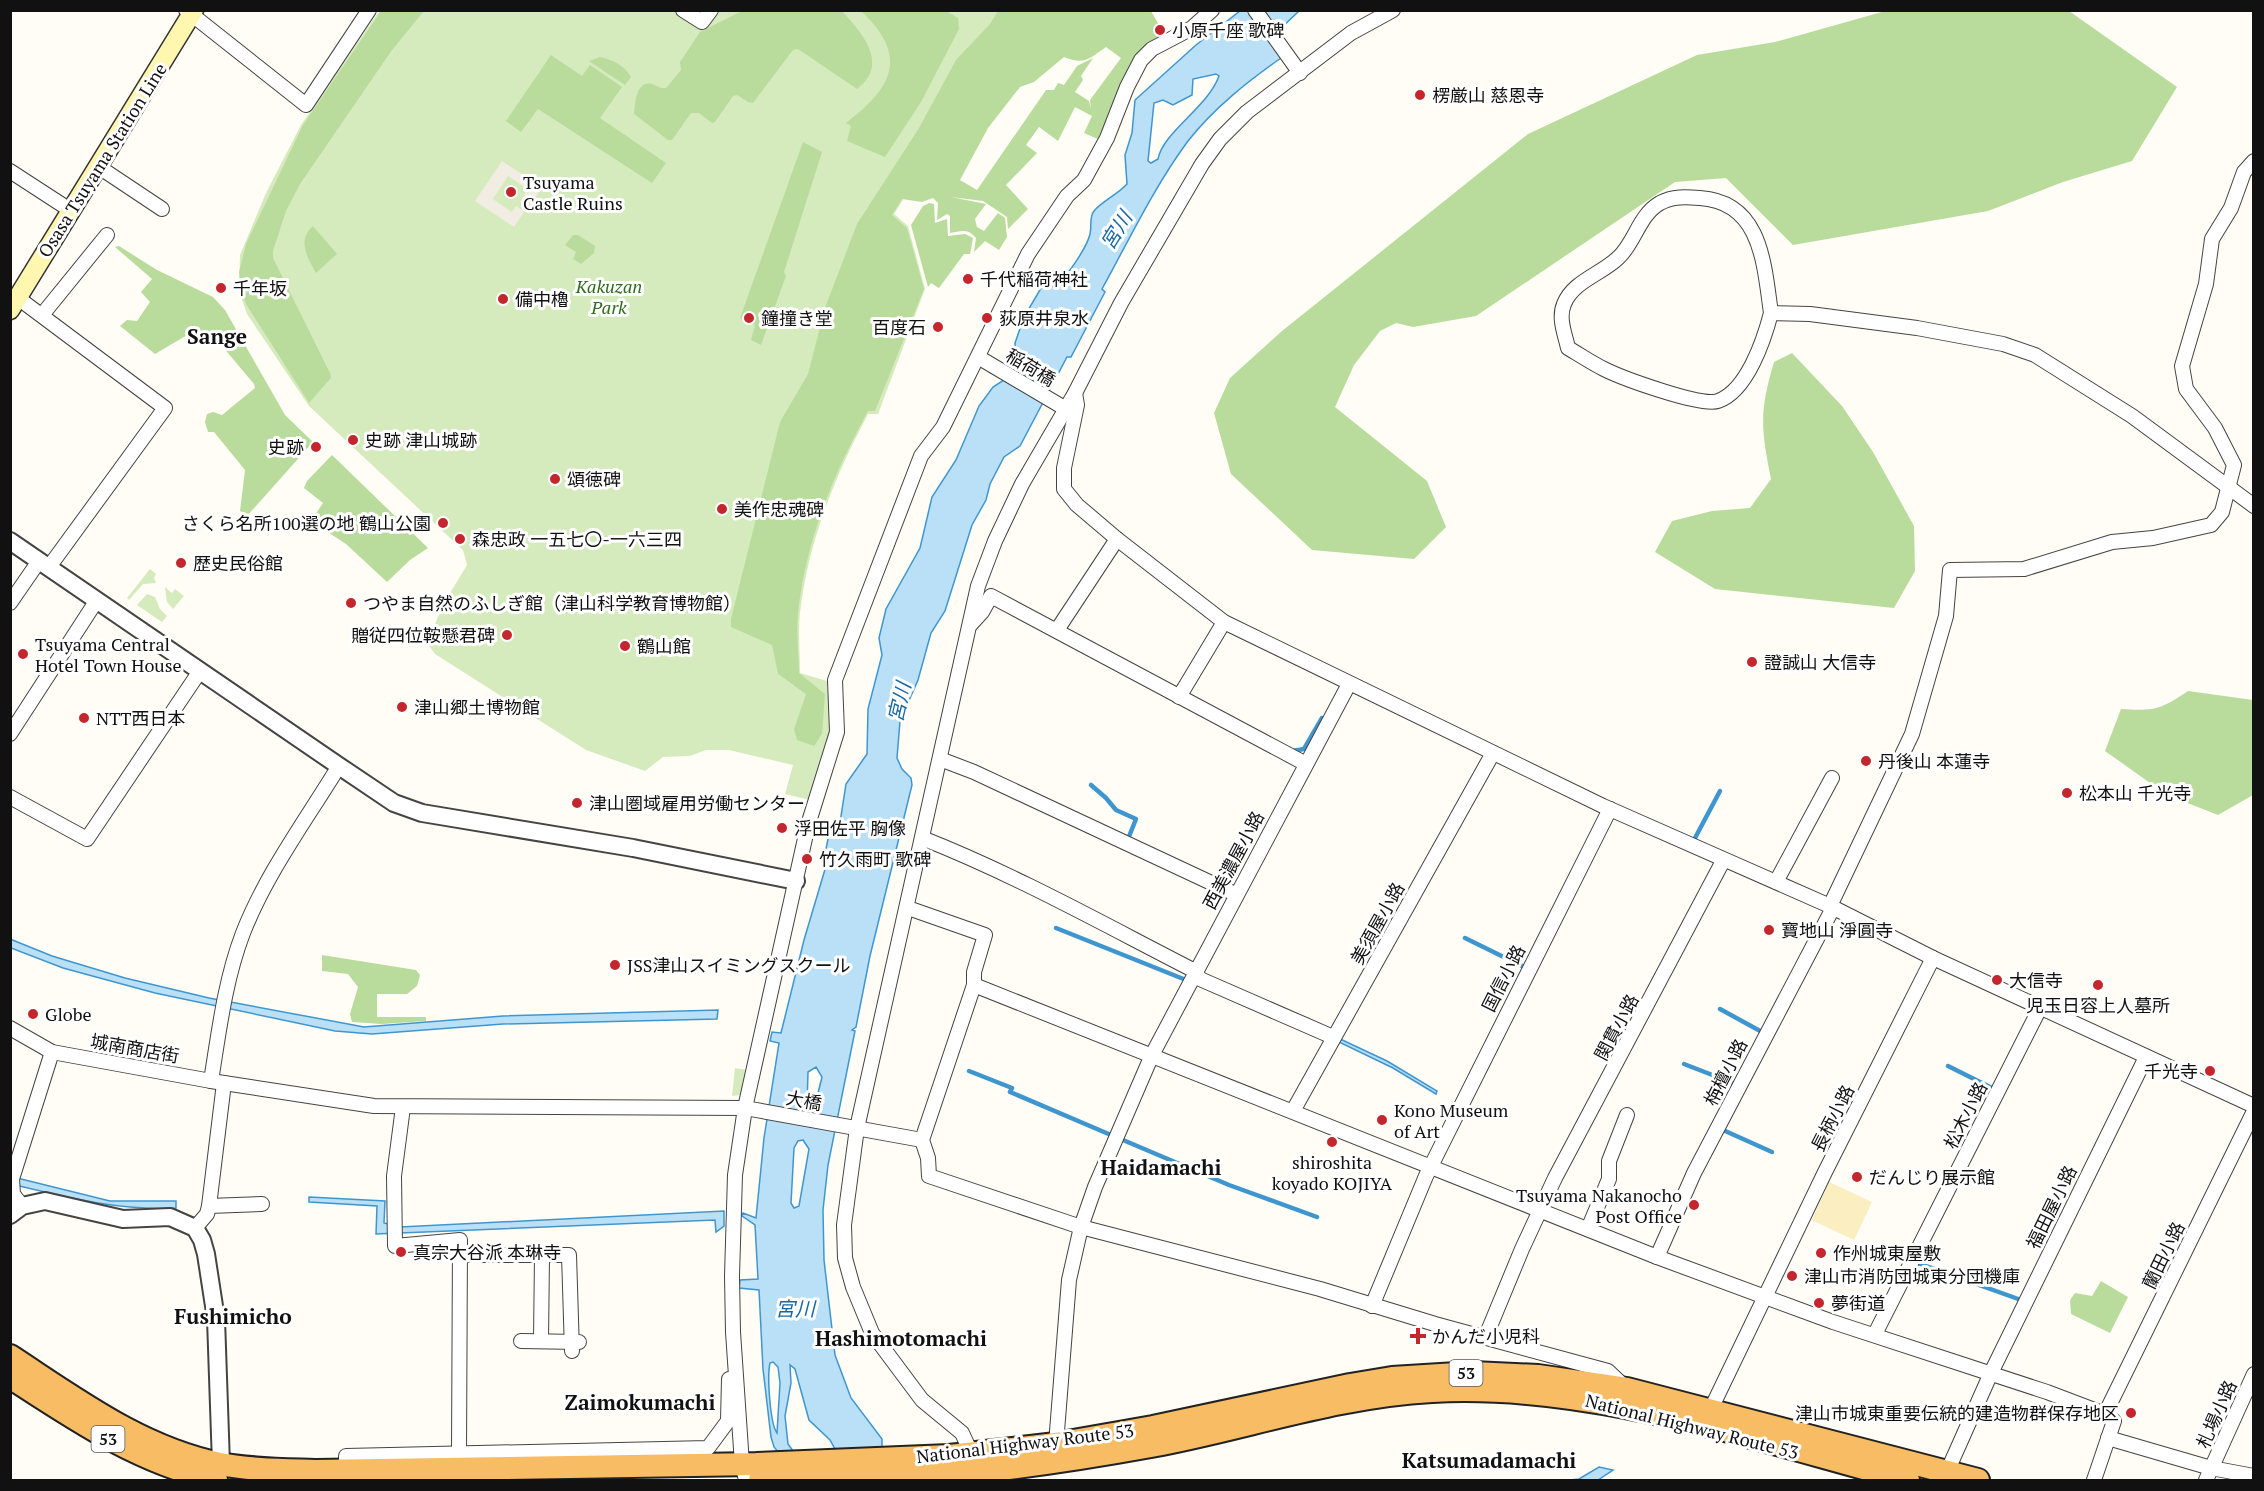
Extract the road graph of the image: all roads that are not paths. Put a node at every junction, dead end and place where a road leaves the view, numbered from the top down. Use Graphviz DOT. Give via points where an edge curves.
graph roads {
  1 [pos="369,10"];
  2 [pos="683,10"];
  3 [pos="711,10"];
  4 [pos="1212,10"];
  5 [pos="1256,10"];
  6 [pos="1393,10"];
  7 [pos="190,12"];
  8 [pos="1296,68"];
  9 [pos="2253,161"];
  10 [pos="99,167"];
  11 [pos="10,171"];
  12 [pos="162,209"];
  13 [pos="70,210"];
  14 [pos="107,235"];
  15 [pos="14,304"];
  16 [pos="1771,313"];
  17 [pos="42,315"];
  18 [pos="980,358"];
  19 [pos="1075,393"];
  20 [pos="1064,408"];
  21 [pos="2229,489"];
  22 [pos="2253,506"];
  23 [pos="1117,539"];
  24 [pos="10,541"];
  25 [pos="44,564"];
  26 [pos="97,600"];
  27 [pos="10,603"];
  28 [pos="1224,622"];
  29 [pos="970,624"];
  30 [pos="1057,630"];
  31 [pos="201,671"];
  32 [pos="1349,684"];
  33 [pos="1179,698"];
  34 [pos="10,734"];
  35 [pos="1493,753"];
  36 [pos="940,759"];
  37 [pos="1306,764"];
  38 [pos="339,766"];
  39 [pos="1832,778"];
  40 [pos="10,797"];
  41 [pos="1610,809"];
  42 [pos="922,838"];
  43 [pos="1723,861"];
  44 [pos="795,881"];
  45 [pos="1776,882"];
  46 [pos="1235,894"];
  47 [pos="1832,907"];
  48 [pos="908,908"];
  49 [pos="1933,958"];
  50 [pos="1194,970"];
  51 [pos="974,985"];
  52 [pos="2040,1008"];
  53 [pos="10,1028"];
  54 [pos="1333,1037"];
  55 [pos="52,1052"];
  56 [pos="1152,1055"];
  57 [pos="2146,1057"];
  58 [pos="218,1082"];
  59 [pos="403,1107"];
  60 [pos="746,1108"];
  61 [pos="2253,1108"];
  62 [pos="1293,1111"];
  63 [pos="1627,1115"];
  64 [pos="857,1128"];
  65 [pos="922,1140"];
  66 [pos="1431,1166"];
  67 [pos="262,1204"];
  68 [pos="209,1206"];
  69 [pos="16,1210"];
  70 [pos="1540,1210"];
  71 [pos="1081,1227"];
  72 [pos="195,1228"];
  73 [pos="1588,1229"];
  74 [pos="460,1256"];
  75 [pos="543,1256"];
  76 [pos="1657,1257"];
  77 [pos="1765,1296"];
  78 [pos="1372,1306"];
  79 [pos="733,1332"];
  80 [pos="1875,1334"];
  81 [pos="1486,1336"];
  82 [pos="521,1341"];
  83 [pos="541,1341"];
  84 [pos="10,1356"];
  85 [pos="1991,1373"];
  86 [pos="10,1377"];
  87 [pos="2253,1377"];
  88 [pos="1628,1389"];
  89 [pos="1710,1411"];
  90 [pos="2105,1414"];
  91 [pos="2108,1438"];
  92 [pos="1056,1443"];
  93 [pos="459,1452"];
  94 [pos="974,1462"];
  95 [pos="346,1470"];
  96 [pos="219,1472"];
  97 [pos="751,1472"];
  98 [pos="1947,1472"];
  99 [pos="2208,1474"];
  100 [pos="2253,1476"];
  101 [pos="281,1480"];
  102 [pos="1908,1480"];
  103 [pos="1978,1480"];
  104 [pos="2094,1480"];
  1 -- 7 [label="street" via="306,105"];
  2 -- 3 [label="street" via="702,22"];
  4 -- 18 [label="street" via="1192,28 1152,49 1141,60 1084,180 1067,196 1028,254"];
  5 -- 8 [label="street"];
  6 -- 8 [label="street"];
  7 -- 10 [label="main road, Osasa Tsuyama Station Line"];
  8 -- 19 [label="street" via="1220,139 1202,164 1121,303"];
  9 -- 21 [label="street" via="2212,239 2206,284 2182,366 2186,389 2231,455 2234,465"];
  10 -- 12 [label="street"];
  10 -- 13 [label="main road, Osasa Tsuyama Station Line"];
  11 -- 13 [label="street"];
  13 -- 15 [label="main road, Osasa Tsuyama Station Line"];
  14 -- 17 [label="street"];
  15 -- 17 [label="street"];
  16 -- 16 [label="street" via="1763,344 1736,389 1718,402 1701,402 1604,370 1568,348 1560,314 1564,301 1581,283 1622,255 1648,212 1660,202 1679,196 1712,198 1738,209 1752,230 1764,262"];
  16 -- 21 [label="street" via="1917,328 2002,344 2035,355 2132,416"];
  17 -- 25 [label="street" via="165,408"];
  18 -- 20 [label="street, 稲荷橋"];
  18 -- 44 [label="street" via="943,427 921,456 846,647 835,680 837,732"];
  19 -- 20 [label="street"];
  19 -- 23 [label="street" via="1077,405 1064,468 1064,489"];
  20 -- 29 [label="street" via="995,541 978,586"];
  21 -- 22 [label="street"];
  21 -- 47 [label="street, 栴檀小路" via="2222,512 2211,525 2112,542 2024,568 1950,570 1946,616 1912,734"];
  23 -- 28 [label="street"];
  23 -- 30 [label="street"];
  24 -- 25 [label="street"];
  25 -- 26 [label="street"];
  25 -- 27 [label="street"];
  26 -- 31 [label="street"];
  26 -- 34 [label="street"];
  28 -- 32 [label="street"];
  28 -- 33 [label="street"];
  29 -- 30 [label="street" via="991,596"];
  29 -- 36 [label="street"];
  30 -- 33 [label="street"];
  31 -- 38 [label="street"];
  31 -- 40 [label="street" via="87,839"];
  32 -- 35 [label="street"];
  32 -- 37 [label="street, 西美濃屋小路"];
  33 -- 37 [label="street"];
  35 -- 41 [label="street"];
  35 -- 54 [label="street, 美須屋小路"];
  36 -- 42 [label="street"];
  36 -- 46 [label="street"];
  37 -- 46 [label="street, 西美濃屋小路"];
  38 -- 44 [label="street" via="394,803 422,813 633,848"];
  38 -- 58 [label="street" via="264,890 244,932 227,985"];
  39 -- 45 [label="street"];
  41 -- 43 [label="street"];
  41 -- 66 [label="street, 国信小路"];
  42 -- 48 [label="street"];
  42 -- 50 [label="street" via="1008,876"];
  43 -- 45 [label="street"];
  43 -- 70 [label="street, 関貫小路"];
  44 -- 60 [label="street"];
  45 -- 47 [label="street"];
  46 -- 50 [label="street, 西美濃屋小路"];
  47 -- 49 [label="street"];
  47 -- 76 [label="street, 栴檀小路" via="1694,1173"];
  48 -- 51 [label="street" via="985,935"];
  48 -- 64 [label="street"];
  49 -- 52 [label="street"];
  49 -- 77 [label="street, 長柄小路"];
  50 -- 54 [label="street" via="1200,979"];
  50 -- 56 [label="street, 西美濃屋小路"];
  51 -- 56 [label="street"];
  51 -- 65 [label="street"];
  52 -- 57 [label="street"];
  52 -- 80 [label="street, 松木小路"];
  53 -- 55 [label="street, 城南商店街"];
  54 -- 62 [label="street, 美須屋小路"];
  55 -- 58 [label="street, 城南商店街"];
  55 -- 69 [label="street" via="12,1179"];
  56 -- 62 [label="street"];
  56 -- 71 [label="street, 西美濃屋小路"];
  57 -- 61 [label="street"];
  57 -- 85 [label="street, 福田屋小路"];
  58 -- 59 [label="street, 城南商店街"];
  58 -- 68 [label="street"];
  59 -- 60 [label="street, 大橋"];
  59 -- 74 [label="street" via="394,1176 395,1246 460,1240"];
  60 -- 64 [label="street, 大橋"];
  60 -- 79 [label="street" via="735,1175"];
  61 -- 90 [label="street, 蘭田小路"];
  62 -- 66 [label="street"];
  63 -- 73 [label="street" via="1609,1161 1609,1179"];
  64 -- 65 [label="street, 大橋"];
  64 -- 94 [label="street" via="844,1225 845,1258 853,1287 872,1333 889,1359 922,1400 962,1433"];
  65 -- 71 [label="street" via="929,1176"];
  66 -- 70 [label="street"];
  66 -- 78 [label="street, 国信小路"];
  67 -- 68 [label="street"];
  68 -- 72 [label="street"];
  69 -- 72 [label="street" via="45,1201 123,1219 170,1217"];
  70 -- 73 [label="street"];
  70 -- 81 [label="street, 関貫小路"];
  71 -- 78 [label="street"];
  71 -- 92 [label="street, 西美濃屋小路" via="1069,1280"];
  72 -- 96 [label="street" via="206,1254 216,1319"];
  73 -- 76 [label="street"];
  74 -- 75 [label="street"];
  74 -- 93 [label="street"];
  75 -- 83 [label="street"];
  75 -- 83 [label="street" via="569,1255 575,1345"];
  76 -- 77 [label="street"];
  77 -- 80 [label="street"];
  77 -- 89 [label="street, 長柄小路"];
  78 -- 81 [label="street"];
  79 -- 93 [label="street" via="728,1422 708,1448"];
  79 -- 97 [label="street"];
  80 -- 85 [label="street"];
  81 -- 88 [label="street" via="1608,1371"];
  82 -- 83 [label="street"];
  84 -- 96 [label="highway, National Highway Route 53 / 53" via="141,1437"];
  85 -- 90 [label="street"];
  85 -- 98 [label="street, 福田屋小路"];
  86 -- 96 [label="highway, National Highway Route 53 / 53" via="134,1453 169,1467"];
  87 -- 99 [label="street, 札場小路"];
  88 -- 89 [label="highway, National Highway Route 53 / 53"];
  88 -- 92 [label="highway, National Highway Route 53 / 53" via="1538,1376 1473,1373 1392,1378"];
  89 -- 98 [label="highway, National Highway Route 53 / 53"];
  90 -- 91 [label="street" via="2114,1421"];
  91 -- 99 [label="street"];
  91 -- 104 [label="street"];
  92 -- 94 [label="highway, National Highway Route 53 / 53"];
  93 -- 95 [label="street" via="346,1456"];
  94 -- 97 [label="highway, National Highway Route 53 / 53"];
  94 -- 102 [label="highway, National Highway Route 53 / 53" via="1066,1461 1377,1397 1432,1391 1517,1392 1592,1401"];
  95 -- 96 [label="highway, National Highway Route 53 / 53"];
  95 -- 97 [label="highway, National Highway Route 53 / 53"];
  96 -- 101 [label="street"];
  98 -- 103 [label="highway, National Highway Route 53 / 53"];
  99 -- 100 [label="street"];
}
